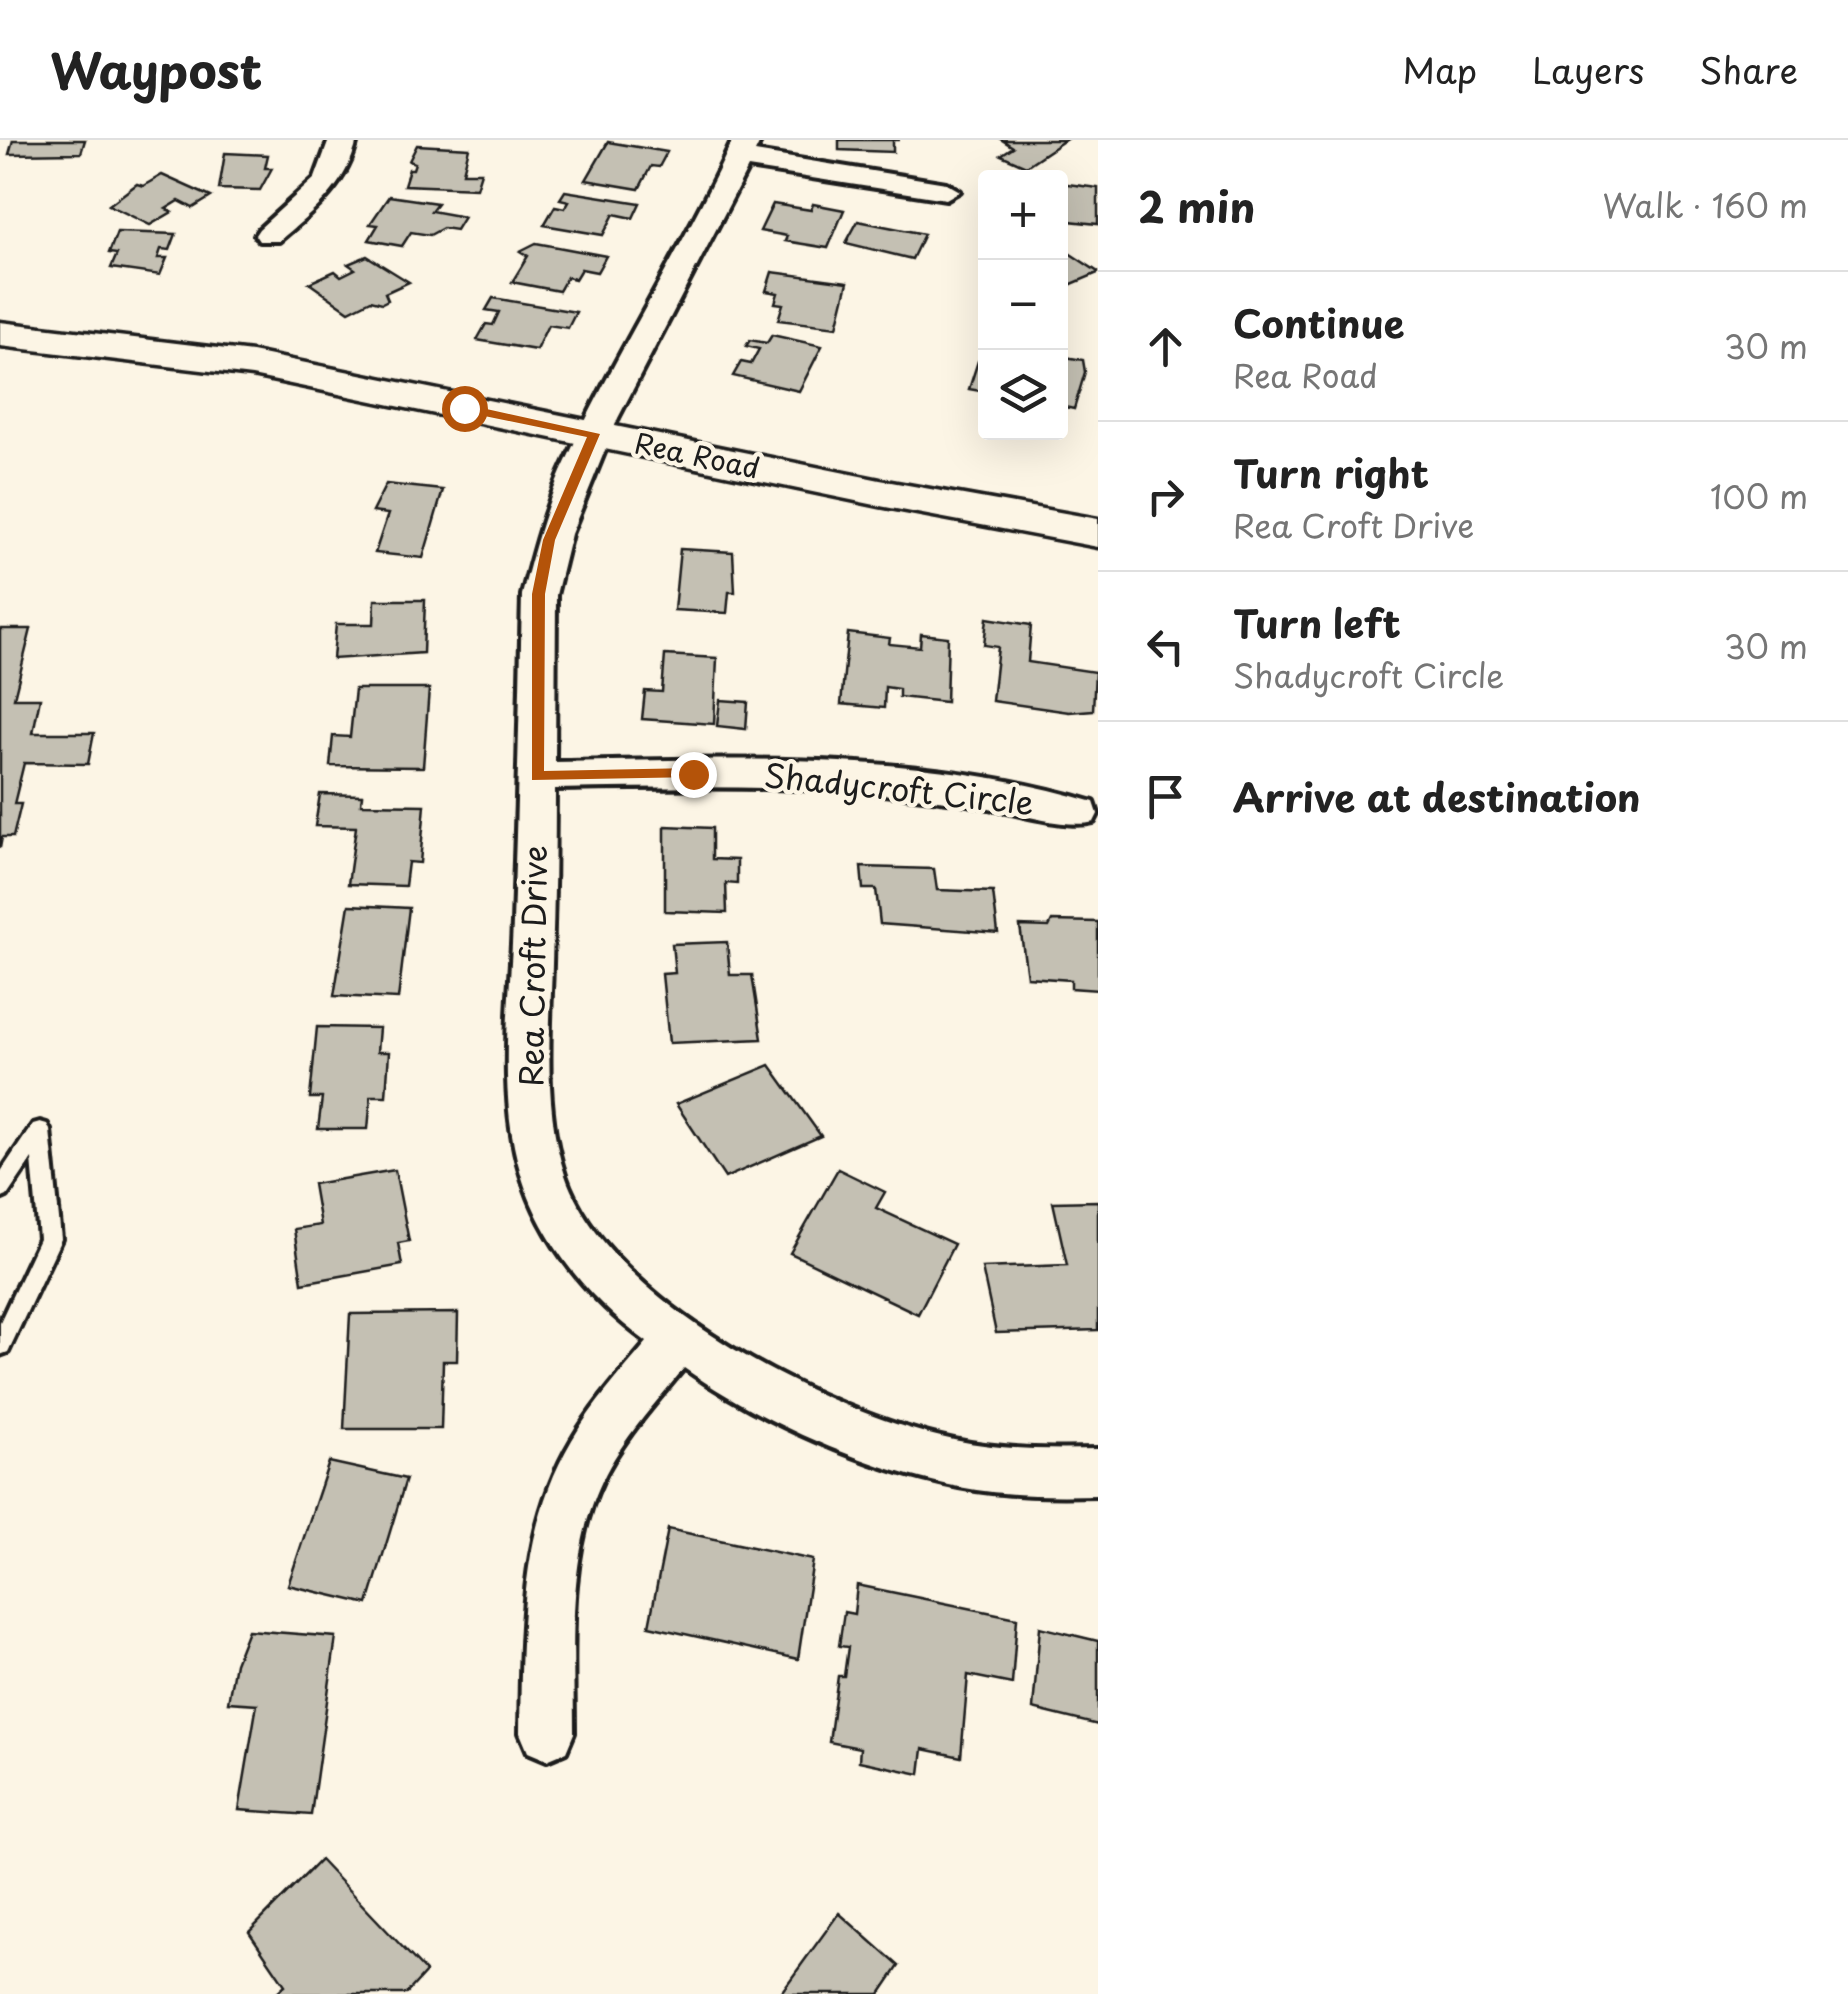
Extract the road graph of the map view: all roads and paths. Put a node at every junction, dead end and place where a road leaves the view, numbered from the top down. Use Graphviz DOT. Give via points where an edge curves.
graph roads {
  1 [pos="343,140"];
  2 [pos="744,149"];
  3 [pos="946,192"];
  4 [pos="269,235"];
  5 [pos="0,334"];
  6 [pos="0,356"];
  7 [pos="588,445"];
  8 [pos="1098,533"];
  9 [pos="1098,556"];
  10 [pos="537,776"];
  11 [pos="1080,812"];
  12 [pos="0,1190"];
  13 [pos="678,1338"];
  14 [pos="0,1345"];
  15 [pos="1098,1472"];
  16 [pos="547,1733"];
  1 -- 4 [label="street" via="336,168 320,191"];
  2 -- 3 [label="street"];
  2 -- 7 [label="street, Rea Croft Drive"];
  5 -- 7 [label="main road, Rea Road" via="252,364"];
  6 -- 7 [label="main road, Rea Road"];
  7 -- 8 [label="main road, Rea Road"];
  7 -- 9 [label="main road, Rea Road"];
  7 -- 10 [label="street, Rea Croft Drive" via="549,540 538,594"];
  10 -- 11 [label="street, Shadycroft Circle" via="828,778 1007,796"];
  10 -- 13 [label="street, Rea Croft Drive" via="532,1126 544,1180 588,1257"];
  12 -- 14 [label="lane" via="40,1130 50,1240"];
  13 -- 15 [label="street, Rea Croft Drive" via="736,1376 874,1440 944,1460 1035,1473"];
  13 -- 16 [label="street" via="596,1447 558,1531"];
}
